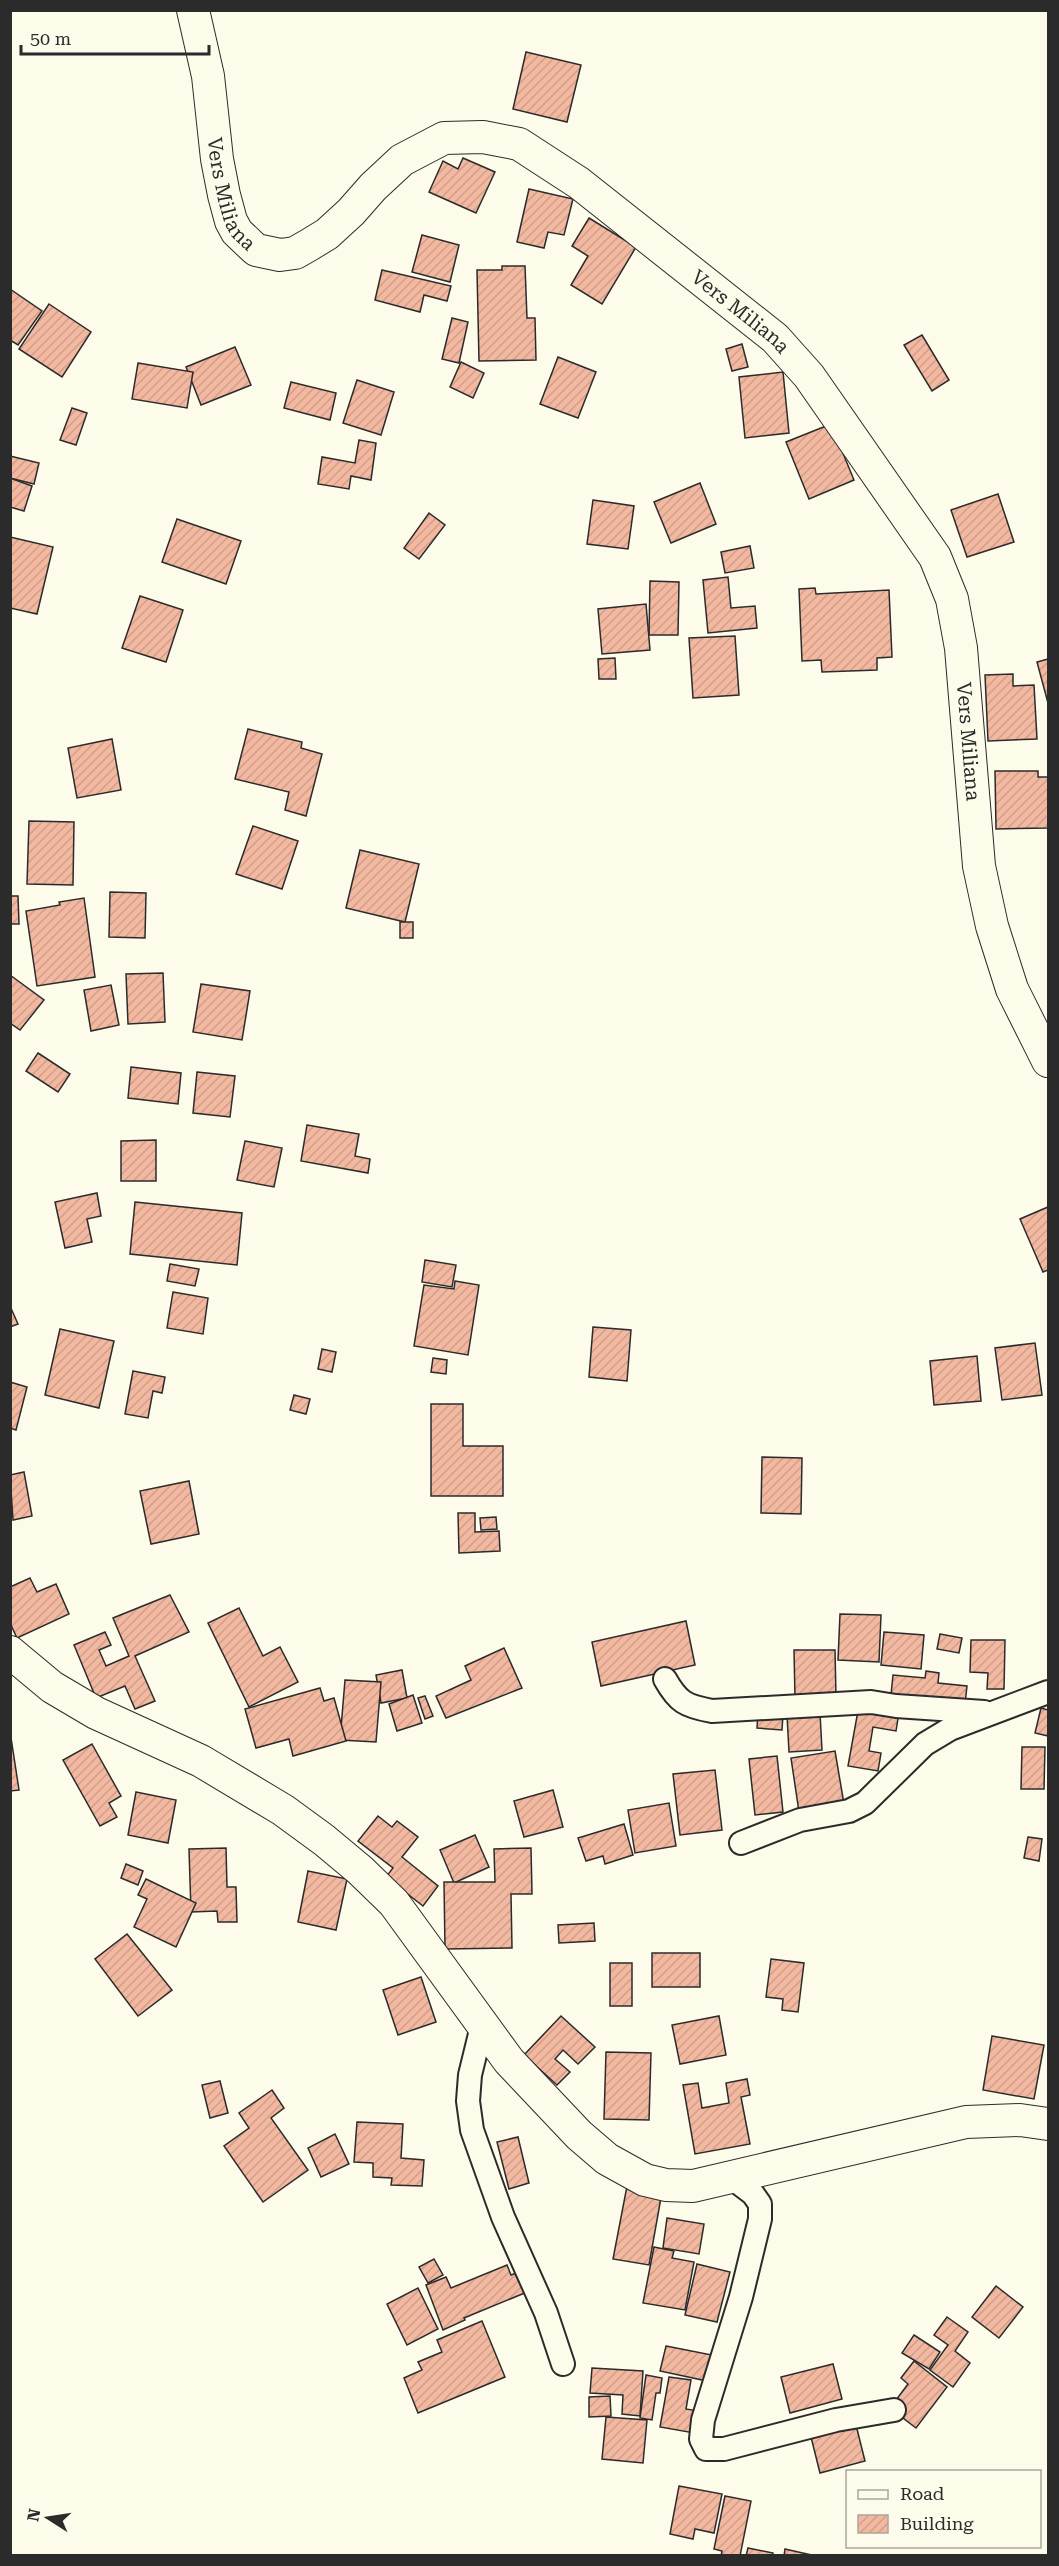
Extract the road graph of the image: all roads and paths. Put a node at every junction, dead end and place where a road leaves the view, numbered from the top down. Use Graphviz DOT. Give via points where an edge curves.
graph roads {
  1 [pos="193,10"];
  2 [pos="1048,1061"];
  3 [pos="10,1652"];
  4 [pos="665,1679"];
  5 [pos="1048,1692"];
  6 [pos="993,1713"];
  7 [pos="741,1843"];
  8 [pos="482,2026"];
  9 [pos="1048,2124"];
  10 [pos="732,2178"];
  11 [pos="562,2364"];
  12 [pos="894,2410"];
  1 -- 2 [label="main road, Vers Miliana" via="208,76 217,159 231,221 256,250 280,255 309,245 327,234 402,160 444,138 483,136 519,144 579,183 775,338 809,376 934,557 952,599 962,648 978,867 1012,989"];
  3 -- 8 [label="main road" via="52,1687 96,1713 201,1761 283,1810 324,1840 394,1903"];
  4 -- 6 [label="street" via="675,1696 690,1707 712,1711 872,1702"];
  5 -- 6 [label="street"];
  6 -- 7 [label="street" via="950,1729 925,1744 865,1803 849,1812 800,1820"];
  8 -- 10 [label="main road" via="508,2061 607,2159 645,2180 666,2185 693,2186"];
  8 -- 11 [label="street" via="470,2075 472,2130 503,2217 546,2313"];
  9 -- 10 [label="main road" via="1020,2120 966,2122"];
  10 -- 12 [label="street" via="760,2204 760,2219 741,2297 703,2420 701,2439 706,2449 724,2449 836,2420"];
}
